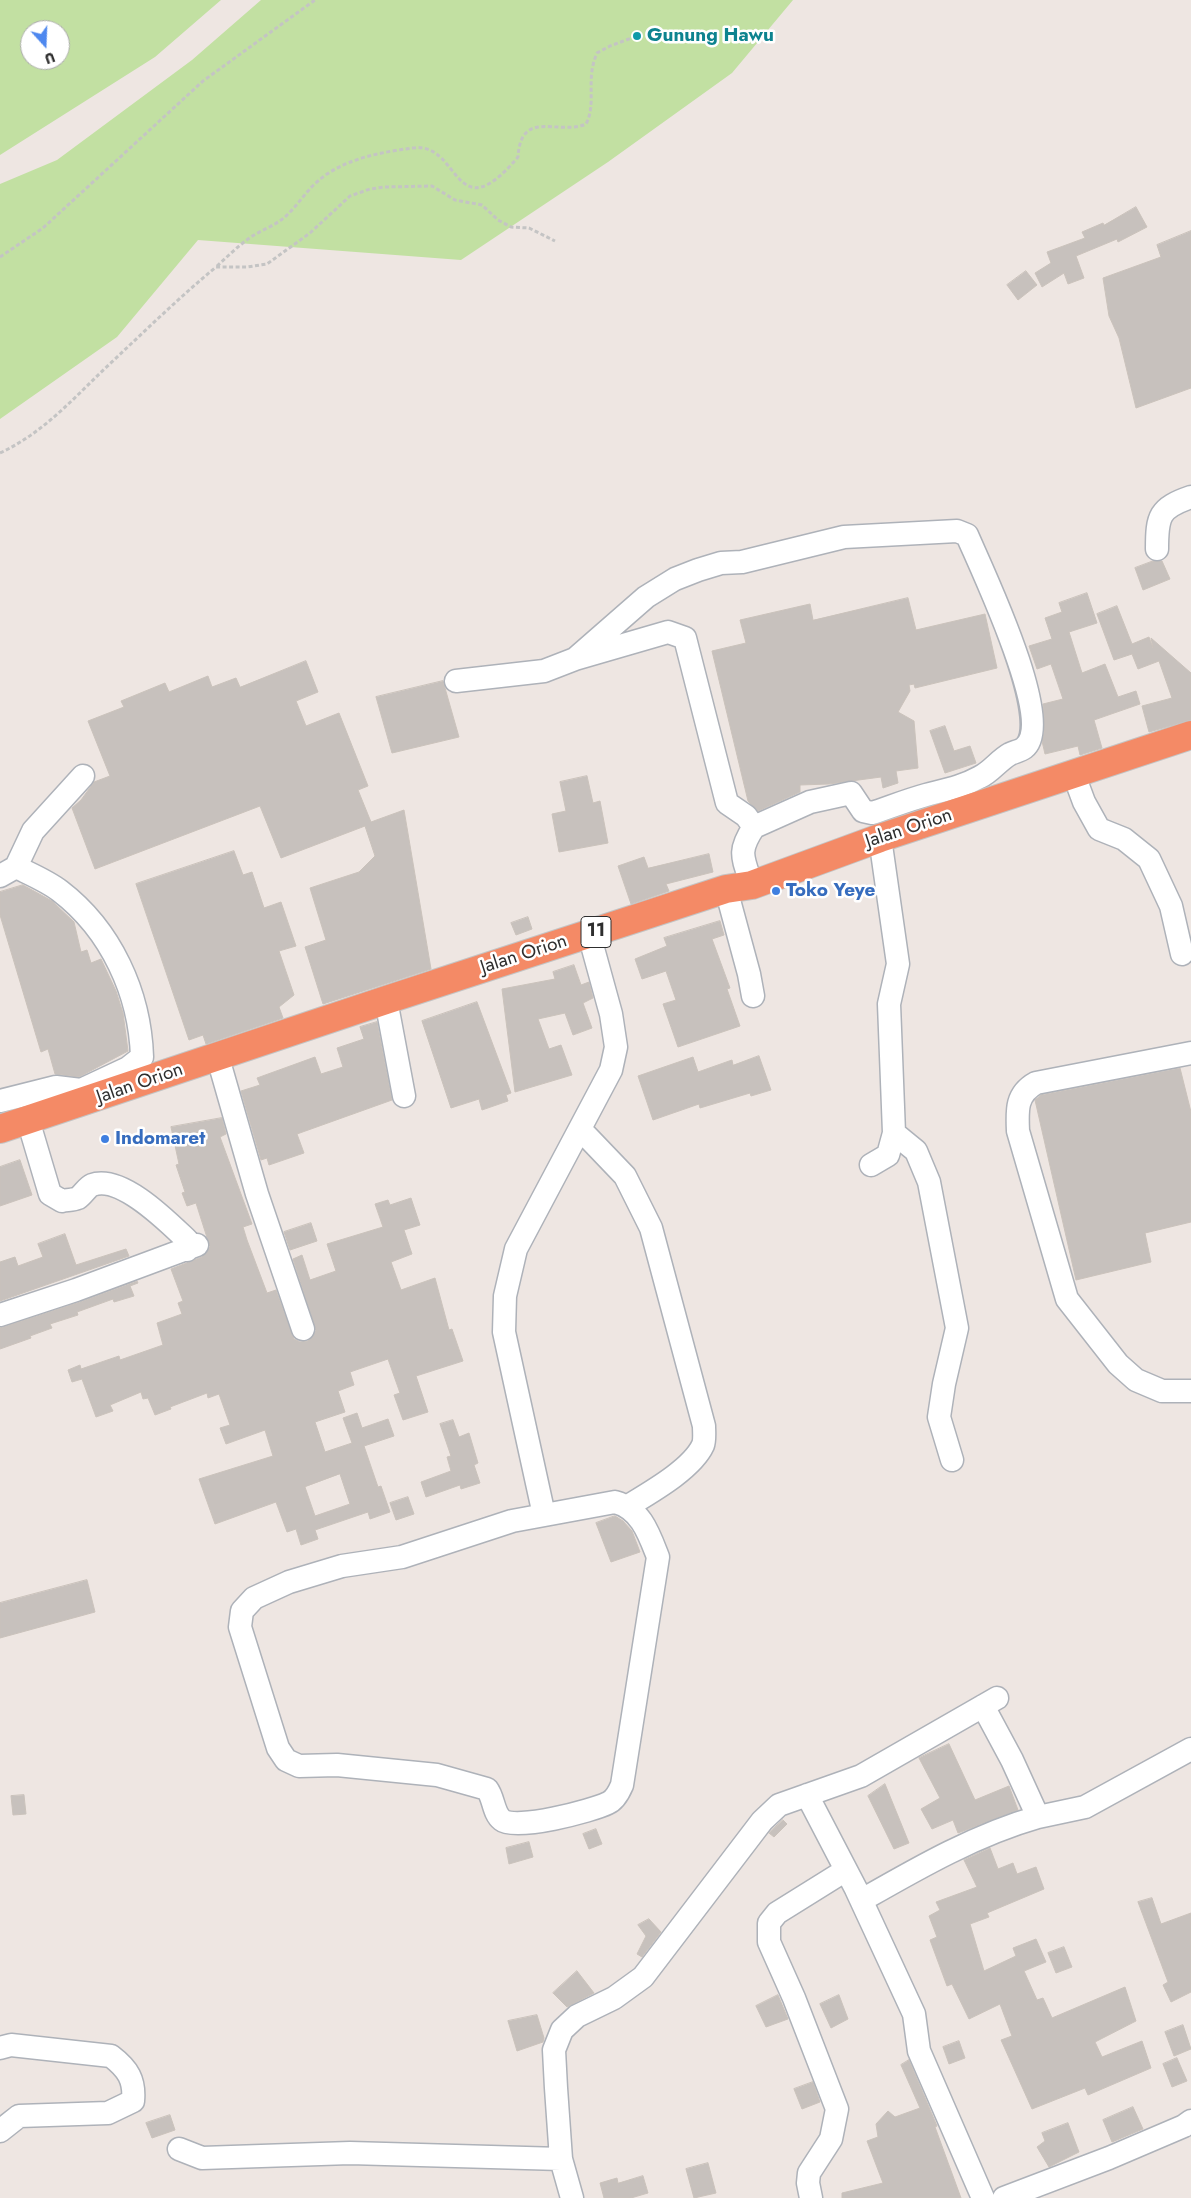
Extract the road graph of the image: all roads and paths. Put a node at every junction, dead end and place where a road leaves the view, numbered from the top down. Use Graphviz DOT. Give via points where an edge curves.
graph roads {
  1 [pos="315,0"];
  2 [pos="637,36"];
  3 [pos="555,241"];
  4 [pos="0,257"];
  5 [pos="216,267"];
  6 [pos="0,453"];
  7 [pos="1191,497"];
  8 [pos="1157,549"];
  9 [pos="575,659"];
  10 [pos="456,681"];
  11 [pos="1191,735"];
  12 [pos="1074,775"];
  13 [pos="83,776"];
  14 [pos="754,827"];
  15 [pos="880,838"];
  16 [pos="8,871"];
  17 [pos="752,885"];
  18 [pos="726,889"];
  19 [pos="589,934"];
  20 [pos="1182,954"];
  21 [pos="753,996"];
  22 [pos="386,1000"];
  23 [pos="1191,1053"];
  24 [pos="218,1058"];
  25 [pos="404,1096"];
  26 [pos="80,1097"];
  27 [pos="0,1101"];
  28 [pos="28,1120"];
  29 [pos="0,1129"];
  30 [pos="580,1129"];
  31 [pos="894,1133"];
  32 [pos="871,1165"];
  33 [pos="0,1315"];
  34 [pos="303,1330"];
  35 [pos="1191,1391"];
  36 [pos="952,1460"];
  37 [pos="628,1506"];
  38 [pos="544,1515"];
  39 [pos="1191,1750"];
  40 [pos="808,1795"];
  41 [pos="1038,1816"];
  42 [pos="846,1870"];
  43 [pos="862,1900"];
  44 [pos="0,2048"];
  45 [pos="1191,2121"];
  46 [pos="0,2130"];
  47 [pos="179,2149"];
  48 [pos="561,2159"];
  49 [pos="572,2198"];
  50 [pos="811,2198"];
  51 [pos="983,2198"];
  52 [pos="1004,2198"];
  1 -- 4 [label="path" via="203,81 43,228"];
  2 -- 5 [label="path" via="597,54 590,74 592,100 586,124 573,128 536,127 528,130 518,157 489,184 478,188 463,185 442,157 415,147 360,159 338,167 318,181 287,216 248,238"];
  3 -- 5 [label="path" via="529,228 511,227 482,205 455,200 432,186 384,187 350,196 310,233 267,264"];
  5 -- 6 [label="path" via="67,406 26,441"];
  7 -- 8 [label="street" via="1170,505 1164,513 1157,524"];
  9 -- 10 [label="street" via="544,671"];
  9 -- 14 [label="street" via="668,632 685,638 727,803 746,816"];
  9 -- 14 [label="street" via="646,597 675,579 698,570 844,537 957,531 967,535 1023,674 1032,714 1032,737 1024,748 1010,754 982,776 953,790 926,795 872,813 863,812 851,793 810,802"];
  11 -- 12 [label="highway, Jalan Orion / 11"];
  12 -- 15 [label="highway, Jalan Orion / 11"];
  12 -- 20 [label="street" via="1099,829 1124,839 1148,859 1171,906"];
  13 -- 16 [label="street" via="33,831"];
  14 -- 17 [label="street" via="741,855"];
  15 -- 17 [label="highway, Jalan Orion / 11"];
  15 -- 31 [label="street" via="898,964 889,1004"];
  16 -- 26 [label="street" via="59,890 94,922 111,947 130,992 142,1040 142,1057"];
  17 -- 18 [label="highway, Jalan Orion / 11"];
  18 -- 19 [label="highway, Jalan Orion / 11"];
  18 -- 21 [label="street"];
  19 -- 22 [label="highway, Jalan Orion / 11"];
  19 -- 30 [label="street" via="611,1014 616,1047 611,1070"];
  22 -- 24 [label="highway, Jalan Orion / 11"];
  22 -- 25 [label="street"];
  23 -- 35 [label="street" via="1036,1083 1021,1096 1017,1111 1018,1131 1068,1299 1118,1364 1136,1380 1162,1390"];
  24 -- 26 [label="highway, Jalan Orion / 11"];
  24 -- 34 [label="street" via="257,1194"];
  26 -- 27 [label="street" via="56,1087"];
  26 -- 28 [label="highway, Jalan Orion / 11"];
  28 -- 29 [label="highway, Jalan Orion / 11"];
  28 -- 33 [label="street" via="50,1194 62,1201 78,1198 92,1185 108,1183 119,1187 149,1206 192,1247"];
  30 -- 37 [label="street" via="626,1176 651,1228 704,1426 703,1444 692,1460"];
  30 -- 38 [label="street" via="516,1249 505,1296 504,1332"];
  31 -- 32 [label="street" via="888,1155"];
  31 -- 36 [label="street" via="916,1151 929,1182 957,1328 939,1417"];
  37 -- 38 [label="street" via="615,1502"];
  37 -- 38 [label="street" via="646,1526 658,1557 622,1785 608,1803 546,1821 509,1823 502,1821 497,1814 487,1789 479,1786 437,1775 338,1765 299,1766 286,1760 278,1748 240,1626 242,1611 254,1598 289,1582 342,1566 402,1558 512,1521"];
  39 -- 41 [label="street" via="1085,1807"];
  40 -- 41 [label="street" via="861,1776 990,1702"];
  40 -- 42 [label="street"];
  40 -- 48 [label="street" via="779,1805 762,1821 643,1977 614,1998 577,2016 562,2030 554,2050"];
  41 -- 43 [label="street" via="990,1833"];
  42 -- 43 [label="street"];
  42 -- 50 [label="street" via="777,1913 769,1923 770,1942 838,2109 831,2139 809,2173"];
  43 -- 51 [label="street" via="914,2014 919,2051"];
  44 -- 46 [label="street" via="11,2045 111,2056 124,2066 134,2087 133,2102 108,2113 19,2116"];
  45 -- 52 [label="street" via="1109,2158"];
  47 -- 48 [label="street" via="202,2158 350,2153"];
  48 -- 49 [label="street"];
}
